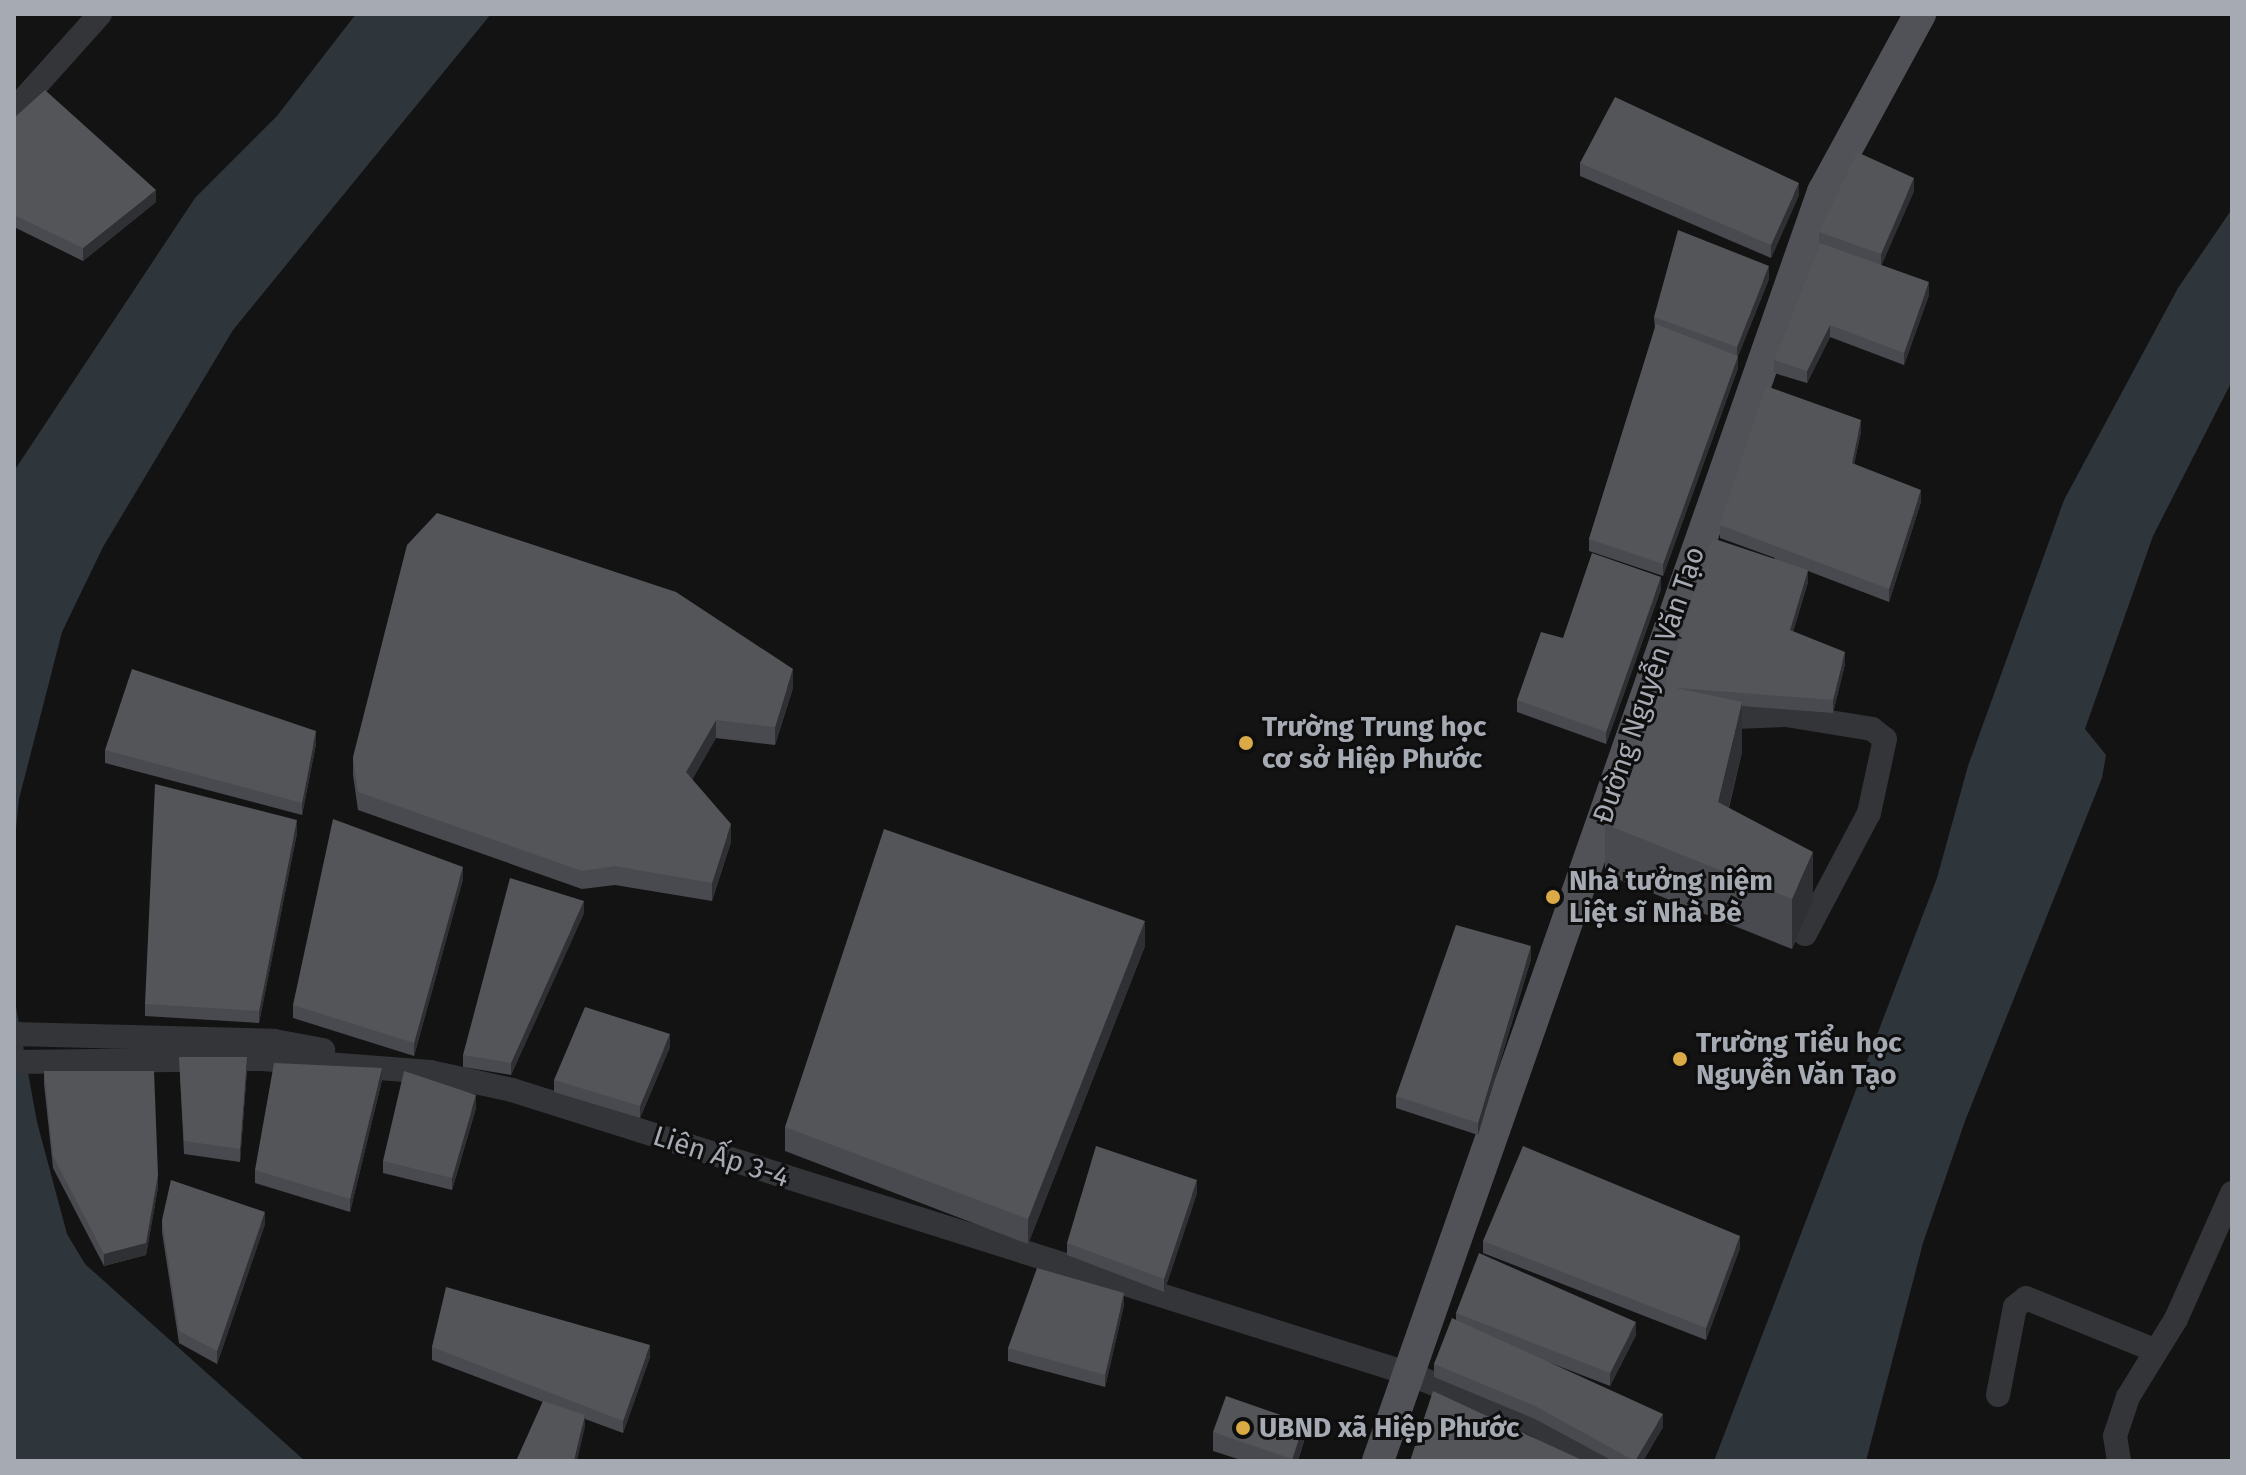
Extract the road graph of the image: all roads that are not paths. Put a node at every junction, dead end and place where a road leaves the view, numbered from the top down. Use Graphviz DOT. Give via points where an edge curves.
graph roads {
  1 [pos="100,14"];
  2 [pos="1920,14"];
  3 [pos="14,110"];
  4 [pos="1661,720"];
  5 [pos="1805,934"];
  6 [pos="14,1034"];
  7 [pos="14,1062"];
  8 [pos="368,1066"];
  9 [pos="2232,1193"];
  10 [pos="2154,1350"];
  11 [pos="1407,1373"];
  12 [pos="1998,1395"];
  13 [pos="1378,1461"];
  14 [pos="1602,1461"];
  15 [pos="2119,1461"];
  1 -- 3 [label="street"];
  2 -- 4 [label="main road, Đường Nguyễn Văn Tạo" via="1823,192"];
  4 -- 5 [label="street" via="1786,715 1872,729 1885,739 1869,813"];
  4 -- 11 [label="main road, Đường Nguyễn Văn Tạo"];
  6 -- 8 [label="street" via="274,1041"];
  7 -- 8 [label="street, Liên Ấp 3-4"];
  8 -- 11 [label="street, Liên Ấp 3-4" via="512,1090"];
  9 -- 10 [label="street" via="2176,1319"];
  10 -- 12 [label="street" via="2026,1298 2015,1307"];
  10 -- 15 [label="street" via="2119,1420"];
  11 -- 13 [label="main road, Đường Nguyễn Văn Tạo"];
  11 -- 14 [label="street, Liên Ấp 3-4" via="1532,1423"];
}
